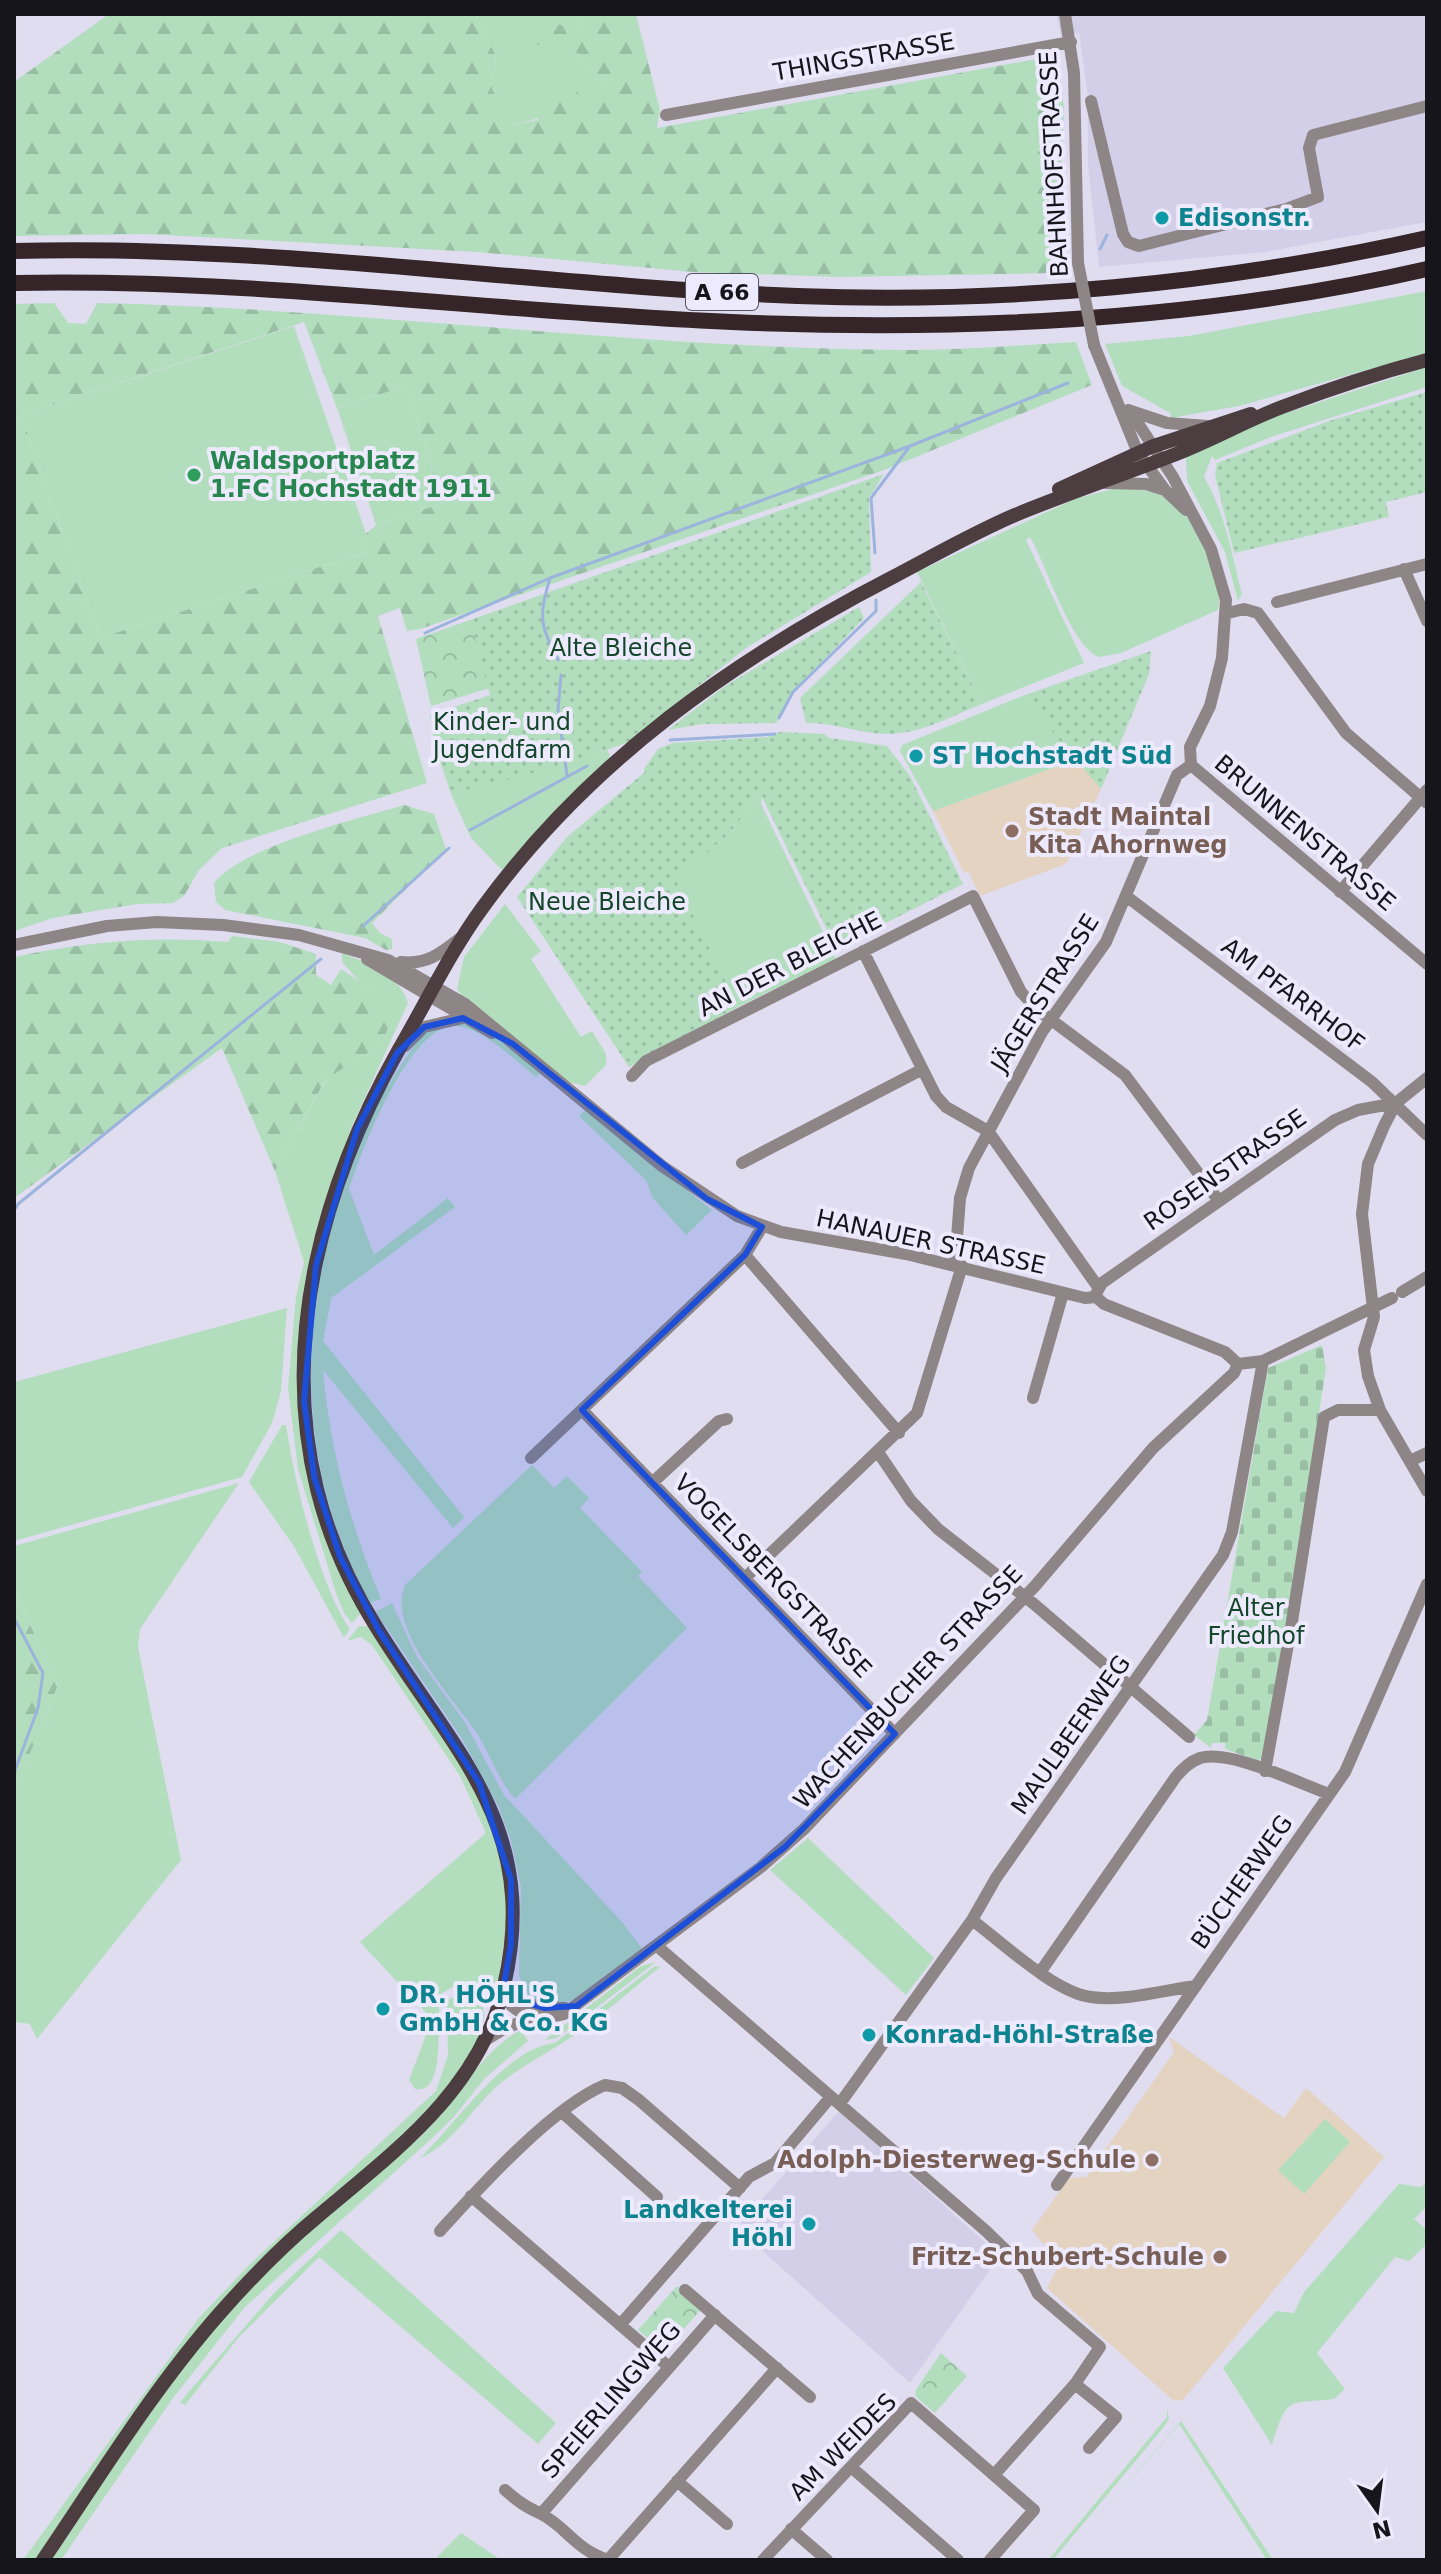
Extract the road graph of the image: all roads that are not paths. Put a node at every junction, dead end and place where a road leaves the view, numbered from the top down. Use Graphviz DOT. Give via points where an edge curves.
graph roads {
  1 [pos="1065,14"];
  2 [pos="1071,42"];
  3 [pos="1091,101"];
  4 [pos="1427,106"];
  5 [pos="666,115"];
  6 [pos="1427,238"];
  7 [pos="14,251"];
  8 [pos="1427,269"];
  9 [pos="14,283"];
  10 [pos="1427,360"];
  11 [pos="1125,407"];
  12 [pos="1278,408"];
  13 [pos="1208,426"];
  14 [pos="1149,456"];
  15 [pos="1096,484"];
  16 [pos="1165,490"];
  17 [pos="1191,515"];
  18 [pos="1010,517"];
  19 [pos="1427,564"];
  20 [pos="1404,569"];
  21 [pos="1277,602"];
  22 [pos="1228,613"];
  23 [pos="1427,621"];
  24 [pos="1191,765"];
  25 [pos="1425,797"];
  26 [pos="1340,892"];
  27 [pos="1126,896"];
  28 [pos="464,934"];
  29 [pos="14,945"];
  30 [pos="863,951"];
  31 [pos="356,953"];
  32 [pos="388,960"];
  33 [pos="1427,964"];
  34 [pos="431,990"];
  35 [pos="463,1018"];
  36 [pos="1051,1019"];
  37 [pos="513,1044"];
  38 [pos="397,1053"];
  39 [pos="921,1070"];
  40 [pos="632,1076"];
  41 [pos="1427,1078"];
  42 [pos="1396,1103"];
  43 [pos="988,1131"];
  44 [pos="1427,1135"];
  45 [pos="742,1163"];
  46 [pos="1219,1201"];
  47 [pos="762,1227"];
  48 [pos="745,1255"];
  49 [pos="958,1265"];
  50 [pos="1427,1277"];
  51 [pos="1097,1292"];
  52 [pos="1063,1293"];
  53 [pos="1373,1310"];
  54 [pos="1263,1361"];
  55 [pos="1238,1364"];
  56 [pos="1033,1398"];
  57 [pos="582,1410"];
  58 [pos="1380,1410"];
  59 [pos="727,1419"];
  60 [pos="899,1433"];
  61 [pos="878,1452"];
  62 [pos="1427,1453"];
  63 [pos="531,1458"];
  64 [pos="1410,1461"];
  65 [pos="652,1483"];
  66 [pos="1427,1491"];
  67 [pos="746,1577"];
  68 [pos="1427,1584"];
  69 [pos="1023,1598"];
  70 [pos="1131,1688"];
  71 [pos="895,1734"];
  72 [pos="1189,1737"];
  73 [pos="1265,1771"];
  74 [pos="1329,1794"];
  75 [pos="972,1920"];
  76 [pos="657,1946"];
  77 [pos="1041,1971"];
  78 [pos="1196,1986"];
  79 [pos="502,1995"];
  80 [pos="577,2006"];
  81 [pos="537,2018"];
  82 [pos="487,2039"];
  83 [pos="835,2100"];
  84 [pos="563,2113"];
  85 [pos="1057,2185"];
  86 [pos="740,2188"];
  87 [pos="471,2196"];
  88 [pos="657,2197"];
  89 [pos="440,2231"];
  90 [pos="685,2290"];
  91 [pos="715,2315"];
  92 [pos="620,2325"];
  93 [pos="669,2367"];
  94 [pos="777,2368"];
  95 [pos="1075,2384"];
  96 [pos="810,2397"];
  97 [pos="1089,2448"];
  98 [pos="851,2467"];
  99 [pos="994,2475"];
  100 [pos="677,2481"];
  101 [pos="505,2490"];
  102 [pos="541,2514"];
  103 [pos="727,2524"];
  104 [pos="791,2529"];
  105 [pos="43,2560"];
  106 [pos="608,2560"];
  107 [pos="763,2560"];
  108 [pos="827,2560"];
  109 [pos="958,2560"];
  110 [pos="990,2560"];
  1 -- 2 [label="street, BAHNHOFSTRASSE"];
  2 -- 5 [label="street, THINGSTRASSE"];
  2 -- 11 [label="street, BAHNHOFSTRASSE, bridge" via="1078,263 1094,345"];
  3 -- 4 [label="street, BAHNHOFSTRASSE" via="1123,234 1135,245 1146,246 1318,197 1309,148 1313,135"];
  6 -- 7 [label="highway, A 66" via="1183,278 1008,294 869,297 655,288 321,260"];
  8 -- 9 [label="highway, A 66" via="1213,305 1012,323 872,326 676,319 163,284"];
  10 -- 12 [label="main road"];
  11 -- 13 [label="street" via="1167,423"];
  11 -- 14 [label="street, BAHNHOFSTRASSE" via="1128,434"];
  12 -- 13 [label="main road"];
  12 -- 14 [label="main road"];
  13 -- 14 [label="main road"];
  14 -- 15 [label="main road"];
  14 -- 16 [label="street, BAHNHOFSTRASSE"];
  14 -- 17 [label="street, BAHNHOFSTRASSE"];
  14 -- 18 [label="main road" via="1055,491"];
  15 -- 16 [label="street" via="1146,484"];
  15 -- 18 [label="main road"];
  16 -- 17 [label="street, BAHNHOFSTRASSE"];
  17 -- 22 [label="street, BAHNHOFSTRASSE" via="1215,559"];
  18 -- 28 [label="main road" via="817,617 672,713 580,794 506,876"];
  19 -- 20 [label="street"];
  20 -- 21 [label="street"];
  20 -- 23 [label="street"];
  22 -- 24 [label="street, JÄGERSTRASSE" via="1210,706 1190,747"];
  22 -- 25 [label="street" via="1258,613 1346,733"];
  24 -- 26 [label="street, BRUNNENSTRASSE"];
  24 -- 27 [label="street, JÄGERSTRASSE" via="1177,775"];
  25 -- 26 [label="street"];
  26 -- 33 [label="street, BRUNNENSTRASSE"];
  27 -- 36 [label="street, JÄGERSTRASSE" via="1099,953"];
  27 -- 42 [label="street, AM PFARRHOF"];
  28 -- 32 [label="street" via="423,962"];
  28 -- 34 [label="main road"];
  29 -- 31 [label="street" via="85,929 157,922 277,931"];
  30 -- 36 [label="street, AN DER BLEICHE" via="973,896 1018,987"];
  30 -- 39 [label="street"];
  30 -- 40 [label="street, AN DER BLEICHE" via="646,1061"];
  31 -- 32 [label="street"];
  31 -- 34 [label="street"];
  32 -- 34 [label="street"];
  34 -- 35 [label="street, HANAUER STRASSE"];
  34 -- 37 [label="street, HANAUER STRASSE" via="465,1004"];
  34 -- 38 [label="main road"];
  35 -- 37 [label="street, HANAUER STRASSE"];
  35 -- 38 [label="street" via="424,1027"];
  36 -- 43 [label="street, JÄGERSTRASSE"];
  36 -- 46 [label="street" via="1103,1055 1133,1084"];
  37 -- 47 [label="street, HANAUER STRASSE" via="662,1166 720,1207"];
  38 -- 79 [label="main road" via="357,1129 319,1250 304,1346 307,1435 320,1500 349,1577 470,1765 498,1825 513,1899"];
  39 -- 43 [label="street" via="942,1104"];
  39 -- 45 [label="street"];
  41 -- 42 [label="street"];
  42 -- 44 [label="street, AM PFARRHOF"];
  42 -- 46 [label="street, ROSENSTRASSE" via="1335,1120"];
  42 -- 53 [label="street" via="1373,1149 1362,1197"];
  43 -- 49 [label="street, JÄGERSTRASSE" via="962,1186"];
  43 -- 51 [label="street"];
  46 -- 51 [label="street, ROSENSTRASSE"];
  47 -- 48 [label="street"];
  47 -- 49 [label="street, HANAUER STRASSE"];
  48 -- 57 [label="street"];
  48 -- 60 [label="street"];
  49 -- 52 [label="street, HANAUER STRASSE"];
  49 -- 60 [label="street, JÄGERSTRASSE" via="921,1406"];
  50 -- 53 [label="street"];
  51 -- 52 [label="street, HANAUER STRASSE"];
  51 -- 55 [label="street, HANAUER STRASSE" via="1104,1304 1225,1352"];
  52 -- 56 [label="street"];
  53 -- 54 [label="street"];
  53 -- 58 [label="street" via="1364,1356"];
  54 -- 55 [label="street"];
  54 -- 70 [label="street, MAULBEERWEG" via="1228,1545"];
  55 -- 69 [label="street, WACHENBUCHER STRASSE" via="1153,1448"];
  57 -- 63 [label="street"];
  57 -- 65 [label="street, VOGELSBERGSTRASSE"];
  58 -- 64 [label="street"];
  58 -- 73 [label="street" via="1338,1410 1324,1417"];
  59 -- 65 [label="street, VOGELSBERGSTRASSE"];
  60 -- 61 [label="street, JÄGERSTRASSE"];
  61 -- 67 [label="street, JÄGERSTRASSE"];
  61 -- 69 [label="street" via="931,1522"];
  62 -- 64 [label="street"];
  64 -- 66 [label="street"];
  65 -- 67 [label="street, VOGELSBERGSTRASSE"];
  67 -- 71 [label="street, VOGELSBERGSTRASSE"];
  68 -- 74 [label="street, BÜCHERWEG" via="1355,1751"];
  69 -- 70 [label="street"];
  69 -- 71 [label="street, WACHENBUCHER STRASSE"];
  70 -- 72 [label="street"];
  70 -- 75 [label="street, MAULBEERWEG"];
  71 -- 76 [label="street, WACHENBUCHER STRASSE" via="785,1847"];
  73 -- 74 [label="street"];
  73 -- 77 [label="street" via="1216,1757 1184,1768"];
  74 -- 78 [label="street, BÜCHERWEG"];
  75 -- 77 [label="street"];
  75 -- 83 [label="street, MAULBEERWEG"];
  76 -- 80 [label="street, WACHENBUCHER STRASSE"];
  76 -- 83 [label="street"];
  77 -- 78 [label="street" via="1065,1988 1096,1997"];
  78 -- 85 [label="street, BÜCHERWEG"];
  79 -- 80 [label="street" via="544,2008"];
  79 -- 81 [label="street" via="515,2011"];
  79 -- 82 [label="main road"];
  80 -- 81 [label="street, WACHENBUCHER STRASSE"];
  81 -- 82 [label="street, WACHENBUCHER STRASSE"];
  82 -- 105 [label="main road" via="463,2080 432,2115 294,2237 211,2323"];
  83 -- 86 [label="street, MAULBEERWEG" via="775,2163"];
  83 -- 95 [label="street" via="1017,2260 1038,2294 1100,2347"];
  84 -- 86 [label="street" via="599,2088 622,2088"];
  84 -- 87 [label="street"];
  84 -- 88 [label="street"];
  86 -- 92 [label="street, MAULBEERWEG"];
  87 -- 89 [label="street"];
  87 -- 92 [label="street"];
  90 -- 91 [label="street"];
  91 -- 93 [label="street, SPEIERLINGWEG"];
  91 -- 94 [label="street"];
  92 -- 93 [label="street"];
  93 -- 102 [label="street, SPEIERLINGWEG"];
  94 -- 96 [label="street"];
  94 -- 100 [label="street"];
  95 -- 97 [label="street" via="1116,2417"];
  95 -- 99 [label="street"];
  98 -- 99 [label="street, AM WEIDES" via="911,2403"];
  98 -- 104 [label="street, AM WEIDES"];
  98 -- 109 [label="street"];
  99 -- 110 [label="street, AM WEIDES" via="1034,2510"];
  100 -- 103 [label="street"];
  100 -- 106 [label="street"];
  101 -- 102 [label="street, SPEIERLINGWEG" via="530,2512"];
  102 -- 106 [label="street, SPEIERLINGWEG" via="585,2552"];
  104 -- 107 [label="street, AM WEIDES"];
  104 -- 108 [label="street"];
}
